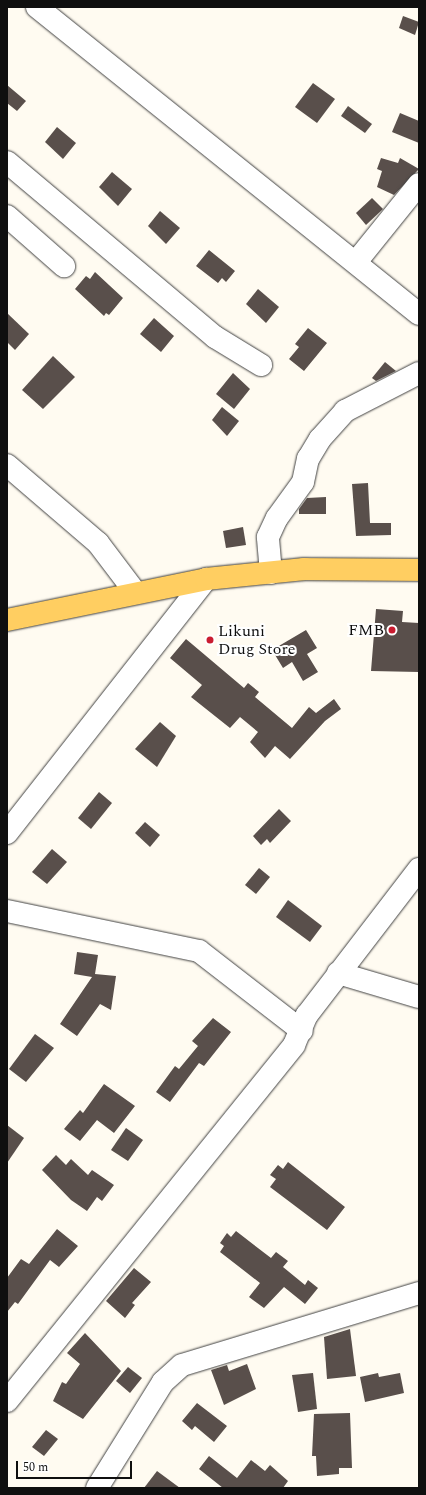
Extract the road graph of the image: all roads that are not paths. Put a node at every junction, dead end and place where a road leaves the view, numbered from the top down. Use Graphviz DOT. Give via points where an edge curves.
graph roads {
  1 [pos="37,7"];
  2 [pos="7,162"];
  3 [pos="419,184"];
  4 [pos="7,216"];
  5 [pos="356,262"];
  6 [pos="64,266"];
  7 [pos="419,314"];
  8 [pos="260,365"];
  9 [pos="419,374"];
  10 [pos="7,465"];
  11 [pos="419,570"];
  12 [pos="271,573"];
  13 [pos="206,579"];
  14 [pos="135,592"];
  15 [pos="7,620"];
  16 [pos="7,833"];
  17 [pos="419,869"];
  18 [pos="7,911"];
  19 [pos="338,973"];
  20 [pos="419,997"];
  21 [pos="302,1031"];
  22 [pos="419,1293"];
  23 [pos="7,1402"];
  24 [pos="97,1488"];
  1 -- 5 [label="street"];
  2 -- 8 [label="street" via="215,337"];
  3 -- 5 [label="street"];
  4 -- 6 [label="street"];
  5 -- 7 [label="street"];
  9 -- 12 [label="street" via="345,411 320,439 308,459 303,482 277,518 268,537"];
  10 -- 14 [label="street" via="98,543"];
  11 -- 12 [label="main road" via="312,569"];
  12 -- 13 [label="main road"];
  13 -- 14 [label="main road"];
  13 -- 16 [label="street"];
  14 -- 15 [label="main road"];
  17 -- 19 [label="street"];
  18 -- 21 [label="street" via="199,950"];
  19 -- 20 [label="street"];
  19 -- 21 [label="street" via="307,1015"];
  21 -- 23 [label="street"];
  22 -- 24 [label="street" via="182,1365 163,1382"];
}
